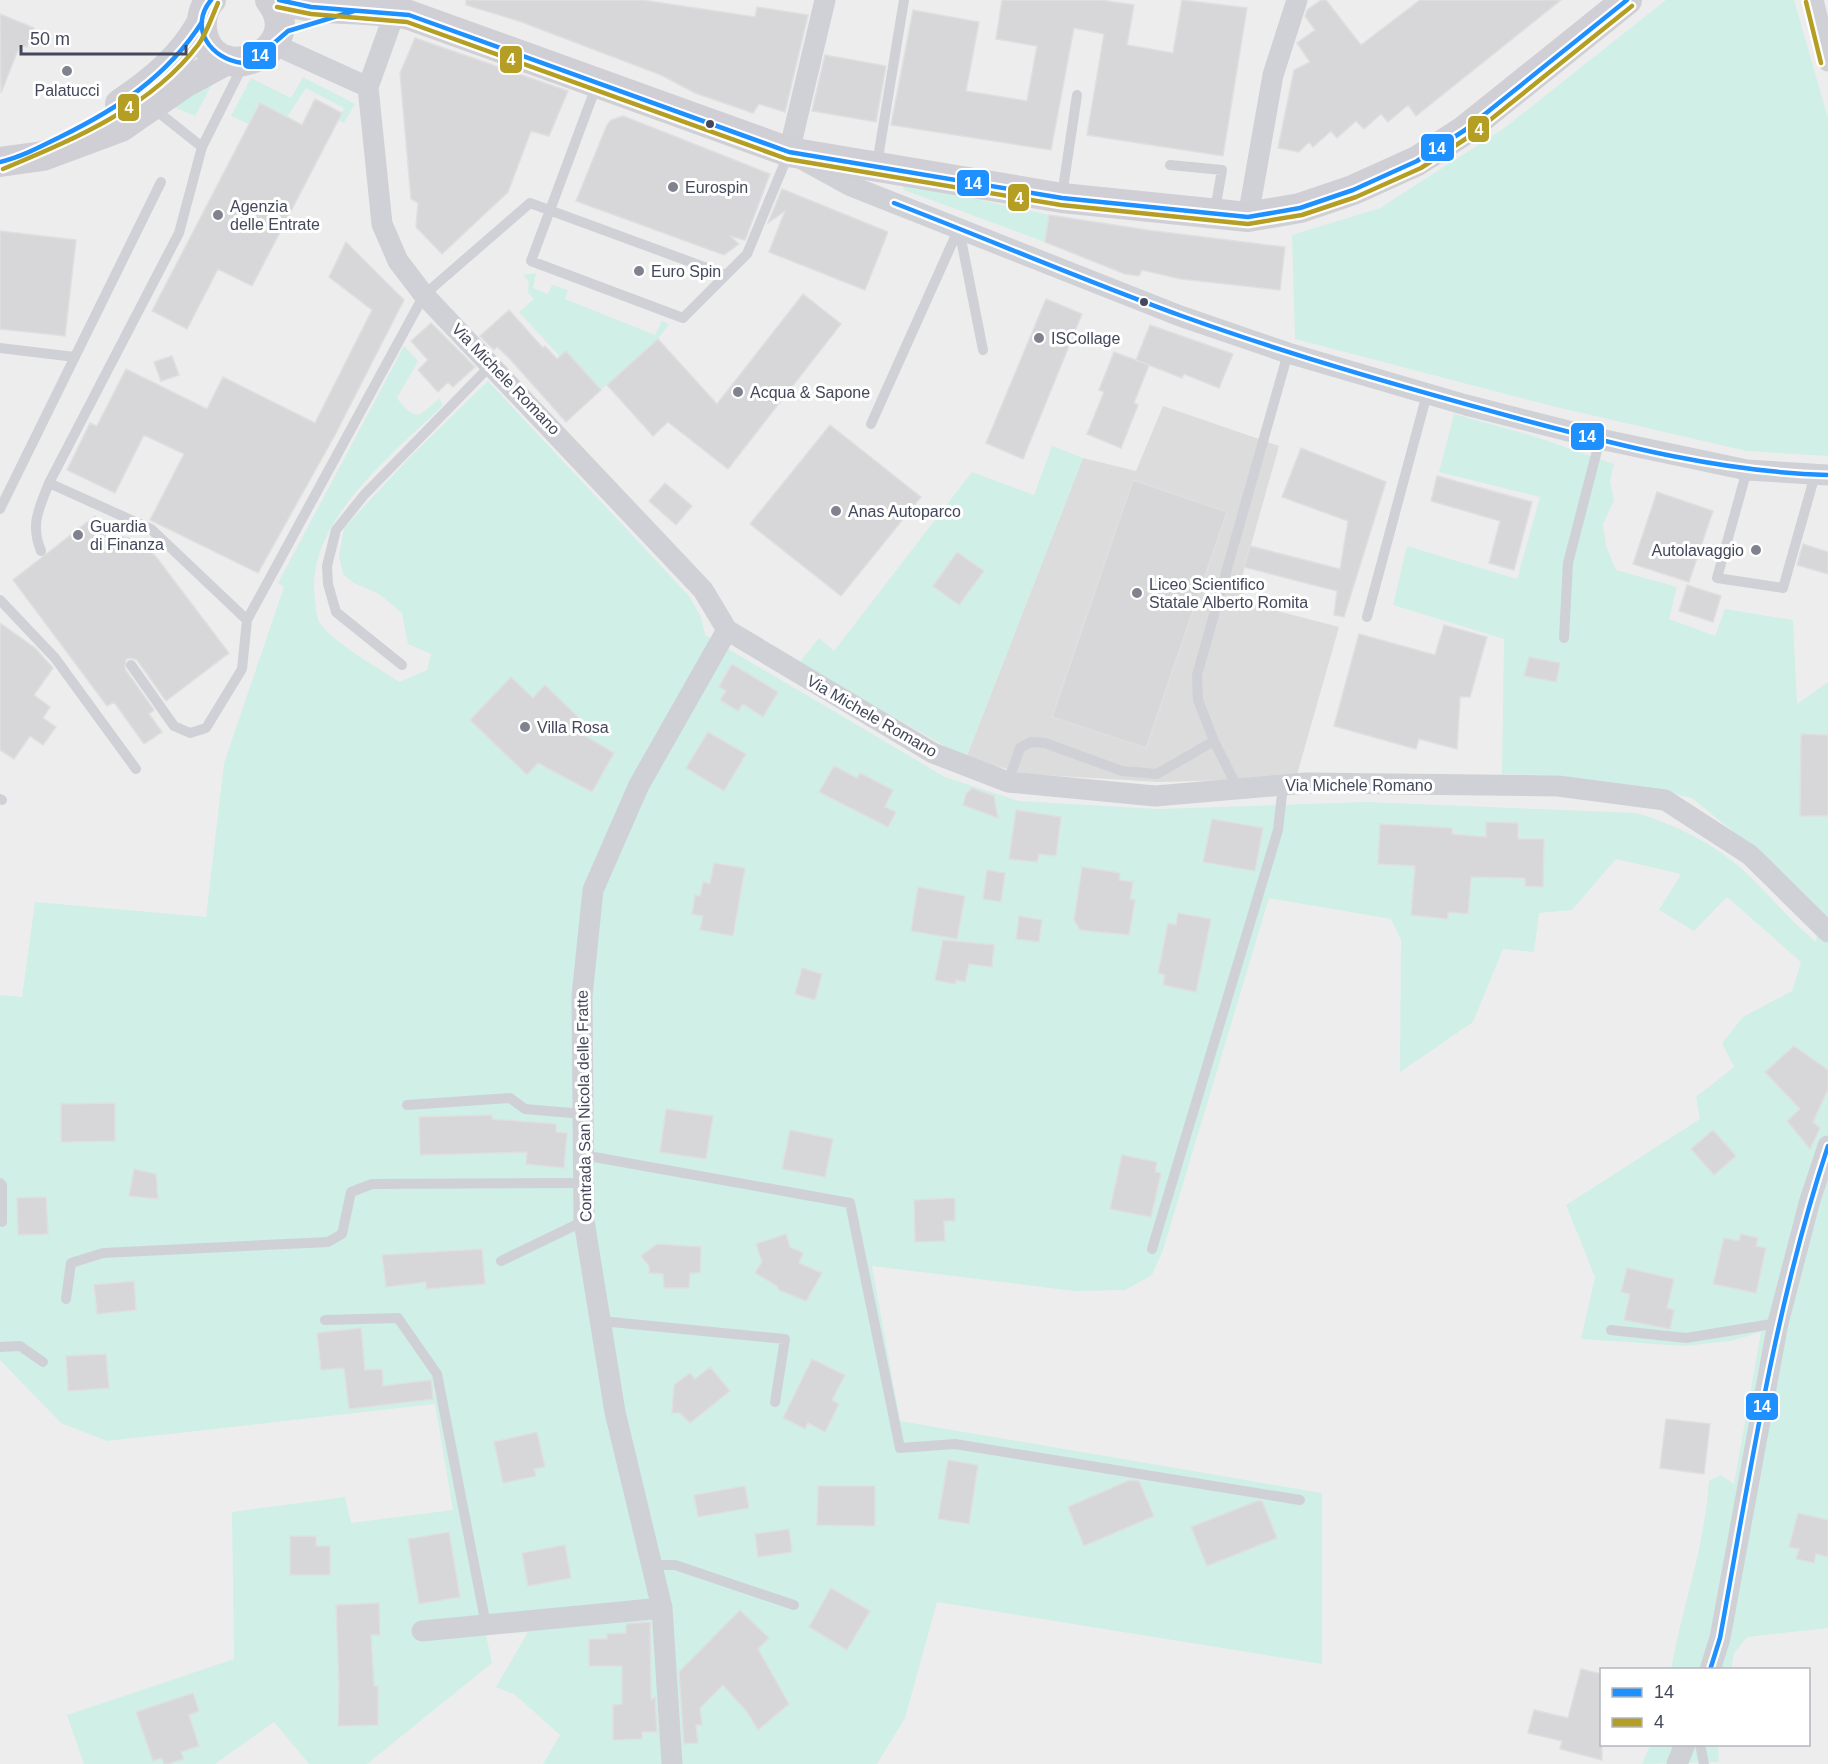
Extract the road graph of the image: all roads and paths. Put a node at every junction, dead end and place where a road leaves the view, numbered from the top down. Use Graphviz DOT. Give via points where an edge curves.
graph roads {
  1 [pos="270,0"];
  2 [pos="279,0"];
  3 [pos="825,0"];
  4 [pos="904,0"];
  5 [pos="1297,0"];
  6 [pos="1627,0"];
  7 [pos="1814,0"];
  8 [pos="390,6"];
  9 [pos="206,7"];
  10 [pos="354,11"];
  11 [pos="275,40"];
  12 [pos="236,61"];
  13 [pos="1828,61"];
  14 [pos="160,75"];
  15 [pos="597,83"];
  16 [pos="368,87"];
  17 [pos="1077,95"];
  18 [pos="152,108"];
  19 [pos="202,147"];
  20 [pos="789,152"];
  21 [pos="3,162"];
  22 [pos="1170,165"];
  23 [pos="877,167"];
  24 [pos="161,182"];
  25 [pos="1062,198"];
  26 [pos="550,210"];
  27 [pos="1215,214"];
  28 [pos="1248,217"];
  29 [pos="959,228"];
  30 [pos="726,275"];
  31 [pos="424,295"];
  32 [pos="0,348"];
  33 [pos="983,350"];
  34 [pos="1288,353"];
  35 [pos="75,357"];
  36 [pos="493,364"];
  37 [pos="1427,393"];
  38 [pos="871,424"];
  39 [pos="1600,439"];
  40 [pos="1747,470"];
  41 [pos="1822,475"];
  42 [pos="50,483"];
  43 [pos="0,508"];
  44 [pos="41,551"];
  45 [pos="0,600"];
  46 [pos="1367,617"];
  47 [pos="247,620"];
  48 [pos="727,630"];
  49 [pos="1564,638"];
  50 [pos="131,665"];
  51 [pos="402,665"];
  52 [pos="1214,741"];
  53 [pos="136,769"];
  54 [pos="1008,782"];
  55 [pos="1283,785"];
  56 [pos="1238,789"];
  57 [pos="1828,932"];
  58 [pos="407,1105"];
  59 [pos="583,1114"];
  60 [pos="1828,1146"];
  61 [pos="583,1155"];
  62 [pos="584,1182"];
  63 [pos="0,1183"];
  64 [pos="584,1221"];
  65 [pos="2,1222"];
  66 [pos="1152,1249"];
  67 [pos="501,1262"];
  68 [pos="66,1299"];
  69 [pos="325,1320"];
  70 [pos="601,1321"];
  71 [pos="1778,1323"];
  72 [pos="1611,1330"];
  73 [pos="0,1347"];
  74 [pos="43,1362"];
  75 [pos="775,1402"];
  76 [pos="1300,1500"];
  77 [pos="652,1565"];
  78 [pos="794,1605"];
  79 [pos="662,1608"];
  80 [pos="486,1625"];
  81 [pos="422,1631"];
  82 [pos="1711,1668"];
  83 [pos="1684,1746"];
  84 [pos="1700,1746"];
  85 [pos="672,1764"];
  86 [pos="1677,1764"];
  87 [pos="1704,1764"];
  1 -- 11 [label="main road" via="278,15"];
  2 -- 10 [label="main road" via="298,6"];
  3 -- 20 [label="street"];
  4 -- 23 [label="lane"];
  5 -- 28 [label="street" via="1273,75"];
  6 -- 28 [label="main road" via="1465,130 1417,161 1353,190 1300,208"];
  7 -- 13 [label="street"];
  8 -- 10 [label="main road"];
  8 -- 15 [label="main road"];
  8 -- 16 [label="street, Via Michele Romano"];
  9 -- 12 [label="main road" via="203,34 208,45"];
  9 -- 14 [label="main road" via="181,54"];
  10 -- 11 [label="main road" via="300,26"];
  11 -- 12 [label="main road" via="256,59"];
  11 -- 16 [label="street"];
  12 -- 18 [label="main road" via="186,82"];
  12 -- 19 [label="lane"];
  14 -- 18 [label="lane"];
  14 -- 21 [label="main road" via="110,111"];
  15 -- 20 [label="main road"];
  15 -- 26 [label="lane"];
  16 -- 31 [label="street, Via Michele Romano" via="382,224 398,261"];
  17 -- 25 [label="lane"];
  18 -- 19 [label="lane"];
  18 -- 21 [label="main road" via="121,127 76,145 43,156"];
  19 -- 42 [label="lane" via="179,233"];
  20 -- 23 [label="main road"];
  20 -- 29 [label="street" via="851,186"];
  20 -- 30 [label="lane" via="747,254"];
  22 -- 27 [label="lane" via="1222,170"];
  23 -- 25 [label="main road"];
  24 -- 35 [label="lane"];
  25 -- 27 [label="main road"];
  26 -- 30 [label="lane"];
  26 -- 30 [label="lane" via="531,261 683,318"];
  26 -- 31 [label="lane" via="530,203"];
  27 -- 28 [label="main road"];
  29 -- 33 [label="lane"];
  29 -- 34 [label="street" via="1180,316"];
  29 -- 38 [label="lane"];
  31 -- 36 [label="street, Via Michele Romano"];
  31 -- 47 [label="lane"];
  32 -- 35 [label="lane"];
  34 -- 37 [label="street"];
  34 -- 52 [label="lane" via="1197,675 1198,700"];
  35 -- 43 [label="lane"];
  36 -- 48 [label="street, Via Michele Romano" via="703,590"];
  36 -- 51 [label="lane" via="364,495 336,530 327,566 336,612"];
  37 -- 39 [label="street"];
  37 -- 46 [label="lane"];
  39 -- 40 [label="street"];
  39 -- 49 [label="lane" via="1568,563"];
  40 -- 41 [label="street"];
  40 -- 41 [label="lane" via="1717,578 1783,588"];
  42 -- 44 [label="lane" via="37,514 34,534"];
  42 -- 47 [label="lane" via="151,529"];
  45 -- 53 [label="lane" via="55,658"];
  47 -- 50 [label="lane" via="242,669 206,728 190,733 174,726"];
  48 -- 54 [label="street, Via Michele Romano" via="933,753"];
  48 -- 59 [label="street, Contrada San Nicola delle Fratte" via="639,785 593,890 582,996"];
  52 -- 54 [label="lane" via="1157,774 1122,771 1045,743 1031,742 1020,748"];
  52 -- 56 [label="lane"];
  54 -- 56 [label="street, Via Michele Romano" via="1155,796"];
  55 -- 56 [label="street, Via Michele Romano"];
  55 -- 57 [label="street, Via Michele Romano" via="1558,786 1665,800 1750,855"];
  55 -- 66 [label="lane" via="1278,830"];
  58 -- 59 [label="lane" via="510,1098 525,1109"];
  59 -- 61 [label="street, Contrada San Nicola delle Fratte"];
  60 -- 71 [label="street"];
  61 -- 62 [label="street, Contrada San Nicola delle Fratte"];
  61 -- 76 [label="lane" via="850,1203 900,1448 955,1444"];
  62 -- 64 [label="street, Contrada San Nicola delle Fratte"];
  62 -- 68 [label="lane" via="372,1184 351,1191 342,1233 328,1242 103,1253 71,1263"];
  63 -- 65 [label="lane"];
  64 -- 67 [label="lane"];
  64 -- 70 [label="street, Contrada San Nicola delle Fratte"];
  69 -- 80 [label="lane" via="398,1317 437,1374"];
  70 -- 75 [label="lane" via="786,1339"];
  70 -- 77 [label="street, Contrada San Nicola delle Fratte" via="615,1412"];
  71 -- 72 [label="lane" via="1686,1338"];
  71 -- 82 [label="street" via="1725,1615"];
  73 -- 74 [label="lane" via="20,1346"];
  77 -- 78 [label="lane" via="675,1565"];
  77 -- 79 [label="street, Contrada San Nicola delle Fratte"];
  79 -- 80 [label="street"];
  79 -- 85 [label="street, Contrada San Nicola delle Fratte"];
  80 -- 81 [label="street"];
  83 -- 86 [label="street"];
  84 -- 87 [label="lane"];
}
